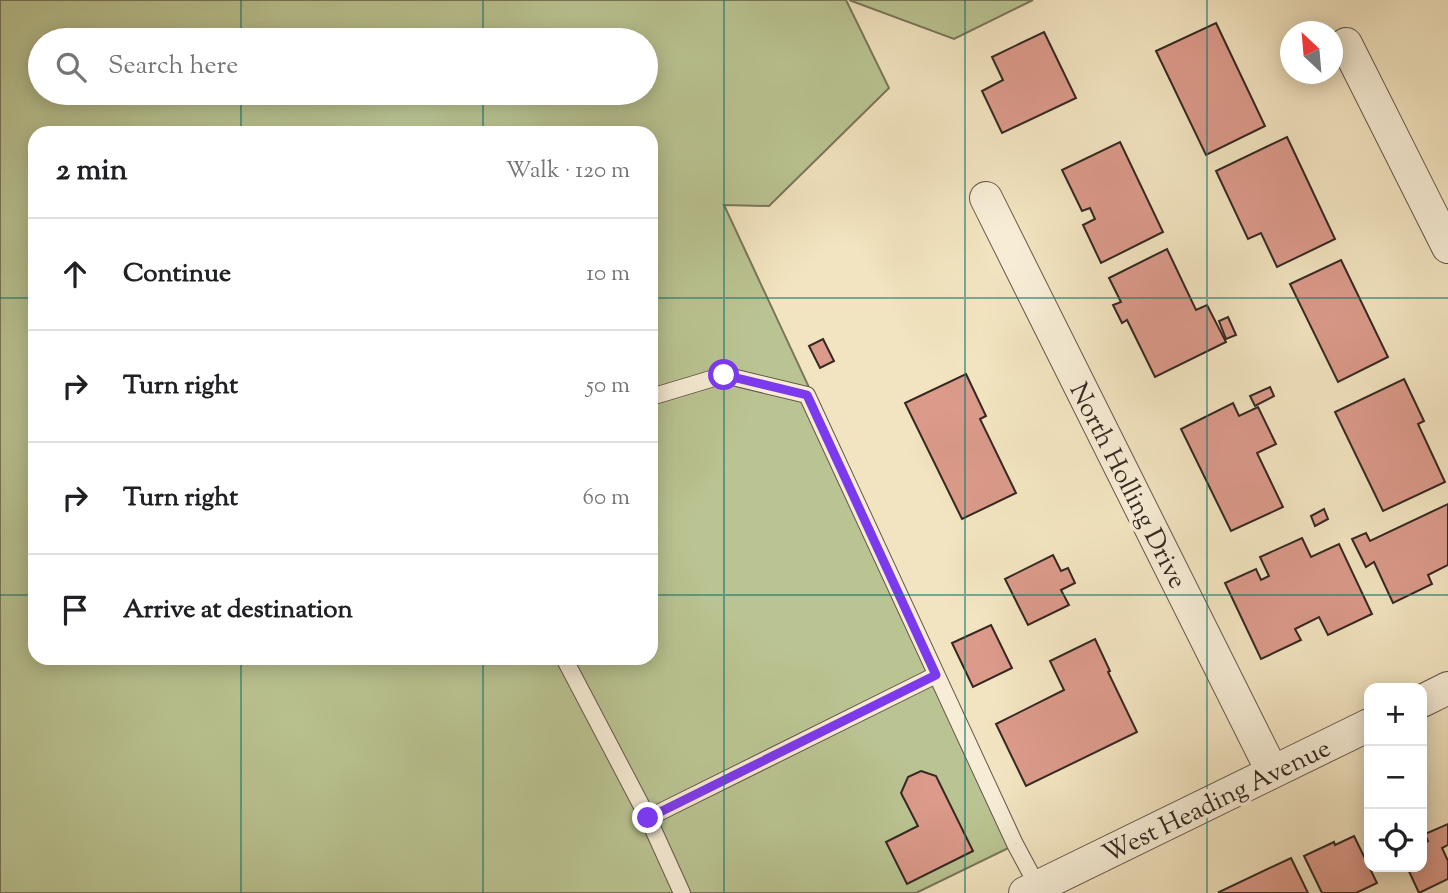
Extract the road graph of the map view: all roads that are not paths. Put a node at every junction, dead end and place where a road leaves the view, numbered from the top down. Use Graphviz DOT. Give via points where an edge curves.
graph roads {
  1 [pos="1346,44"];
  2 [pos="986,198"];
  3 [pos="1448,247"];
  4 [pos="658,395"];
  5 [pos="568,665"];
  6 [pos="936,675"];
  7 [pos="1448,688"];
  8 [pos="1427,698"];
  9 [pos="1364,727"];
  10 [pos="1272,771"];
  11 [pos="648,818"];
  12 [pos="1046,887"];
  13 [pos="682,893"];
  1 -- 3 [label="street"];
  2 -- 10 [label="street, North Holling Drive"];
  4 -- 6 [label="lane" via="724,375 807,395"];
  5 -- 11 [label="lane"];
  6 -- 11 [label="lane"];
  6 -- 12 [label="lane" via="1015,844"];
  7 -- 8 [label="street"];
  9 -- 10 [label="street, West Heading Avenue"];
  10 -- 12 [label="street, West Heading Avenue"];
  11 -- 13 [label="lane"];
}
